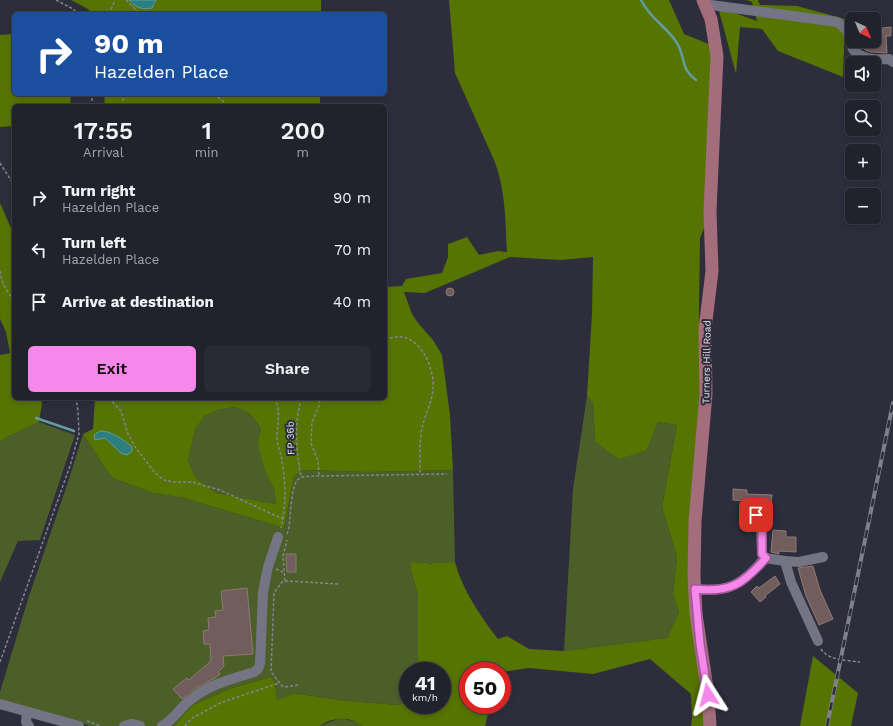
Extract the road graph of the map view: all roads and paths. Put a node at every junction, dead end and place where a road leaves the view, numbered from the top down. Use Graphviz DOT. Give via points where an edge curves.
graph roads {
  1 [pos="56,0"];
  2 [pos="115,0"];
  3 [pos="126,0"];
  4 [pos="704,2"];
  5 [pos="76,12"];
  6 [pos="110,12"];
  7 [pos="138,12"];
  8 [pos="893,62"];
  9 [pos="216,96"];
  10 [pos="226,104"];
  11 [pos="0,163"];
  12 [pos="12,182"];
  13 [pos="0,271"];
  14 [pos="12,299"];
  15 [pos="387,339"];
  16 [pos="76,400"];
  17 [pos="111,400"];
  18 [pos="276,400"];
  19 [pos="300,400"];
  20 [pos="320,400"];
  21 [pos="420,474"];
  22 [pos="447,474"];
  23 [pos="319,476"];
  24 [pos="301,478"];
  25 [pos="756,515"];
  26 [pos="283,518"];
  27 [pos="282,537"];
  28 [pos="823,557"];
  29 [pos="766,558"];
  30 [pos="785,561"];
  31 [pos="285,581"];
  32 [pos="338,584"];
  33 [pos="695,589"];
  34 [pos="818,641"];
  35 [pos="0,662"];
  36 [pos="860,662"];
  37 [pos="279,683"];
  38 [pos="298,685"];
  39 [pos="0,704"];
  40 [pos="27,712"];
  41 [pos="29,726"];
  42 [pos="79,726"];
  43 [pos="124,726"];
  44 [pos="140,726"];
  45 [pos="162,726"];
  46 [pos="185,726"];
  47 [pos="710,726"];
  1 -- 5 [label="path"];
  2 -- 6 [label="path"];
  3 -- 7 [label="path"];
  4 -- 8 [label="street" via="838,22 848,31 853,49 861,55 870,59 889,59"];
  4 -- 33 [label="main road, Turners Hill Road" via="711,19 717,56 710,212 712,271 705,329 706,394 695,521"];
  9 -- 10 [label="path"];
  11 -- 12 [label="path"];
  13 -- 14 [label="path" via="3,284"];
  15 -- 21 [label="path" via="402,337 413,340 422,350 434,377 433,390 422,428"];
  16 -- 35 [label="path" via="78,434 70,466"];
  17 -- 26 [label="path" via="121,411 128,434 136,448 155,473 164,480 192,482 220,490"];
  18 -- 26 [label="path" via="279,413 277,438 285,484"];
  19 -- 24 [label="path, FP 36b" via="295,431"];
  20 -- 23 [label="path" via="312,422 311,436"];
  21 -- 22 [label="path"];
  21 -- 23 [label="path"];
  23 -- 24 [label="path"];
  24 -- 27 [label="path" via="296,481 288,533"];
  25 -- 29 [label="street" via="762,526 762,554"];
  26 -- 27 [label="path"];
  27 -- 31 [label="path" via="287,540 284,556"];
  27 -- 45 [label="street" via="268,567 263,592 258,669 214,685 189,701 171,721"];
  28 -- 30 [label="street" via="798,562"];
  29 -- 30 [label="street"];
  29 -- 33 [label="street" via="737,584 710,591"];
  30 -- 34 [label="street" via="791,582"];
  31 -- 32 [label="path"];
  31 -- 37 [label="path" via="274,593 271,672"];
  33 -- 47 [label="main road, Turners Hill Road"];
  34 -- 36 [label="path" via="821,650 829,657"];
  37 -- 38 [label="path" via="285,687"];
  37 -- 46 [label="path" via="220,703 190,719"];
  39 -- 40 [label="street"];
  40 -- 41 [label="street" via="26,722"];
  40 -- 42 [label="street"];
  43 -- 44 [label="street"];
}
